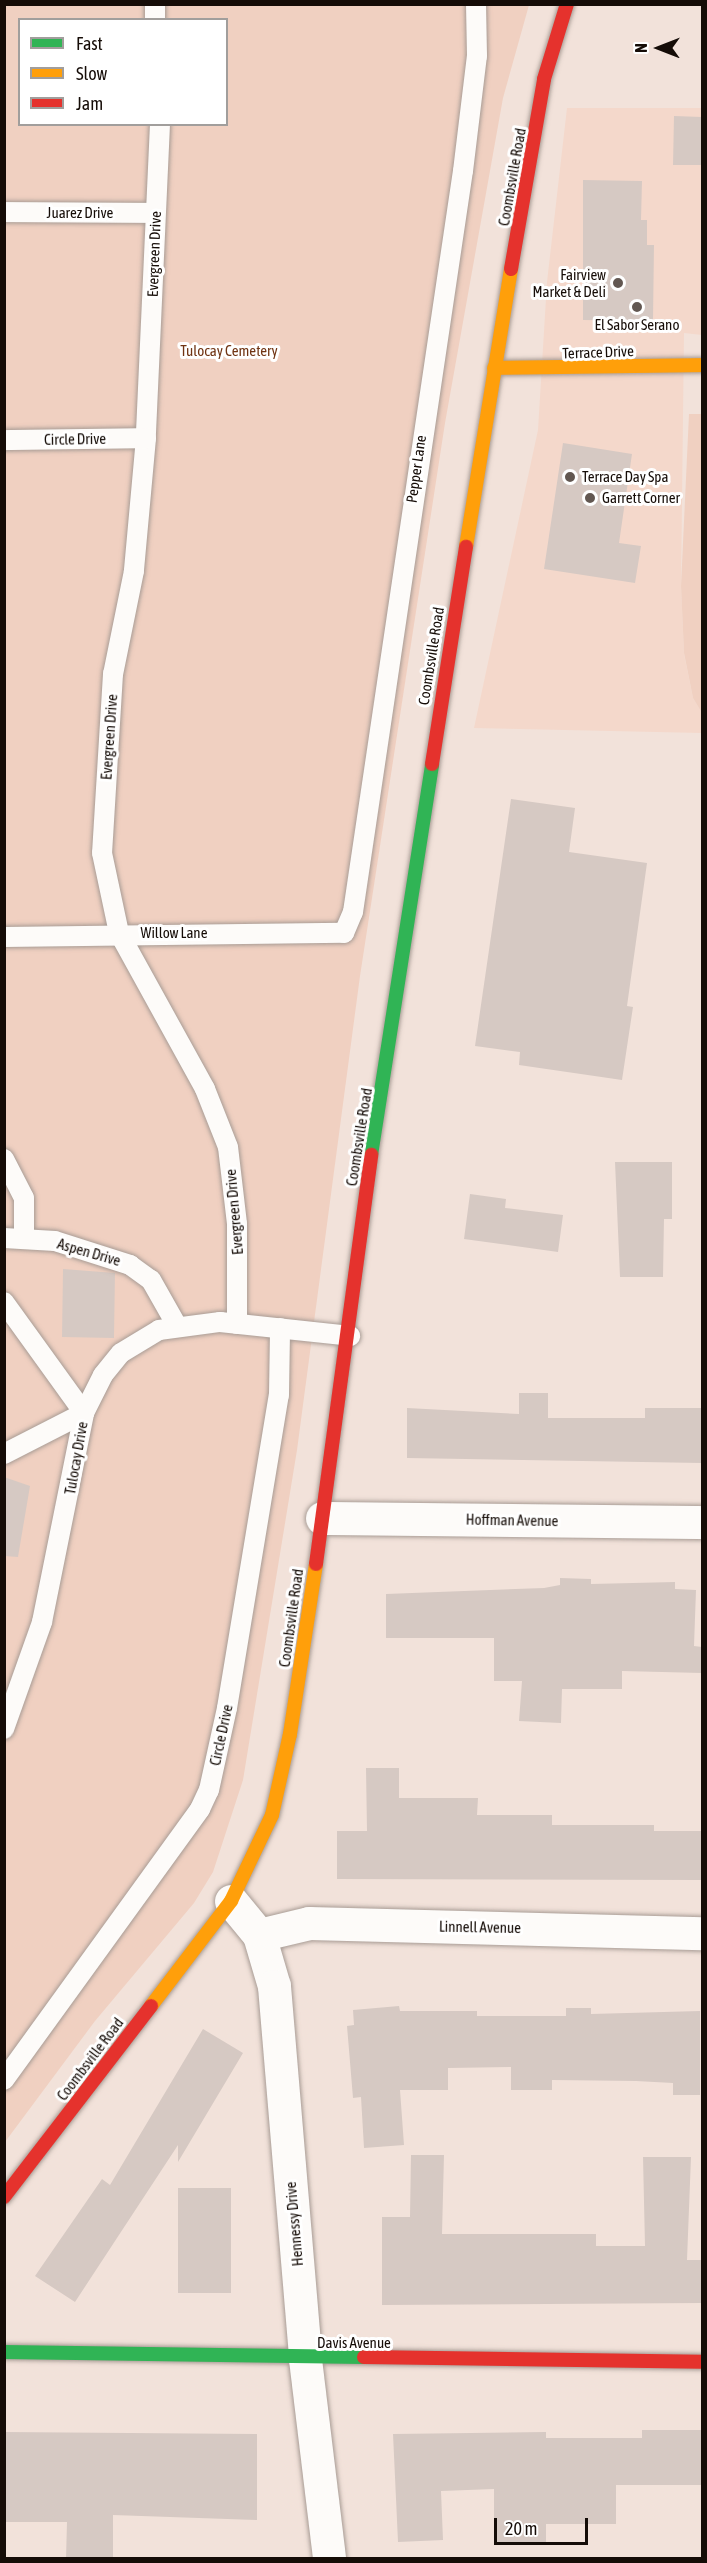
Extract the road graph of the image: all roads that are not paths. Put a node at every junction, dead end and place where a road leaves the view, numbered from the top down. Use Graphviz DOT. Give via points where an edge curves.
graph roads {
  1 [pos="476,4"];
  2 [pos="567,4"];
  3 [pos="160,126"];
  4 [pos="4,213"];
  5 [pos="155,213"];
  6 [pos="702,365"];
  7 [pos="494,368"];
  8 [pos="146,438"];
  9 [pos="4,440"];
  10 [pos="119,933"];
  11 [pos="344,933"];
  12 [pos="4,937"];
  13 [pos="4,1159"];
  14 [pos="14,1239"];
  15 [pos="4,1302"];
  16 [pos="237,1324"];
  17 [pos="177,1326"];
  18 [pos="280,1328"];
  19 [pos="350,1336"];
  20 [pos="84,1413"];
  21 [pos="4,1454"];
  22 [pos="322,1518"];
  23 [pos="702,1522"];
  24 [pos="4,1729"];
  25 [pos="231,1901"];
  26 [pos="702,1933"];
  27 [pos="259,1935"];
  28 [pos="4,2080"];
  29 [pos="4,2197"];
  30 [pos="4,2352"];
  31 [pos="305,2359"];
  32 [pos="702,2362"];
  33 [pos="328,2559"];
  1 -- 11 [label="lane, Pepper Lane" via="477,56 463,171 353,912"];
  2 -- 7 [label="street, Coombsville Road" via="544,79"];
  3 -- 5 [label="lane, Evergreen Drive"];
  4 -- 5 [label="lane, Juarez Drive"];
  5 -- 8 [label="lane, Evergreen Drive"];
  6 -- 7 [label="street, Terrace Drive"];
  7 -- 19 [label="street, Coombsville Road" via="373,1142"];
  8 -- 9 [label="lane, Circle Drive"];
  8 -- 10 [label="lane, Evergreen Drive" via="134,571 113,674 102,853"];
  10 -- 11 [label="lane, Willow Lane"];
  10 -- 12 [label="lane, Willow Lane"];
  10 -- 16 [label="lane, Evergreen Drive" via="205,1089 228,1147 237,1224"];
  13 -- 14 [label="lane" via="24,1198"];
  14 -- 17 [label="lane, Aspen Drive" via="55,1241 130,1265 151,1280"];
  15 -- 20 [label="lane"];
  16 -- 17 [label="lane, Tulocay Drive"];
  16 -- 18 [label="lane, Tulocay Drive"];
  17 -- 20 [label="lane, Tulocay Drive" via="148,1335 121,1353 103,1375"];
  18 -- 19 [label="lane, Tulocay Drive"];
  18 -- 28 [label="lane, Circle Drive" via="279,1395 227,1708 208,1790 200,1809"];
  19 -- 22 [label="street, Coombsville Road"];
  20 -- 21 [label="lane"];
  20 -- 24 [label="lane, Tulocay Drive" via="42,1622"];
  22 -- 23 [label="street, Hoffman Avenue"];
  22 -- 25 [label="street, Coombsville Road" via="290,1734 272,1815"];
  25 -- 27 [label="street, Hennessy Drive"];
  25 -- 29 [label="street, Coombsville Road"];
  26 -- 27 [label="street, Linnell Avenue" via="309,1923"];
  27 -- 31 [label="street, Hennessy Drive" via="274,1986"];
  30 -- 31 [label="street, Davis Avenue"];
  31 -- 32 [label="street, Davis Avenue"];
  31 -- 33 [label="street, Hennessy Drive"];
}
